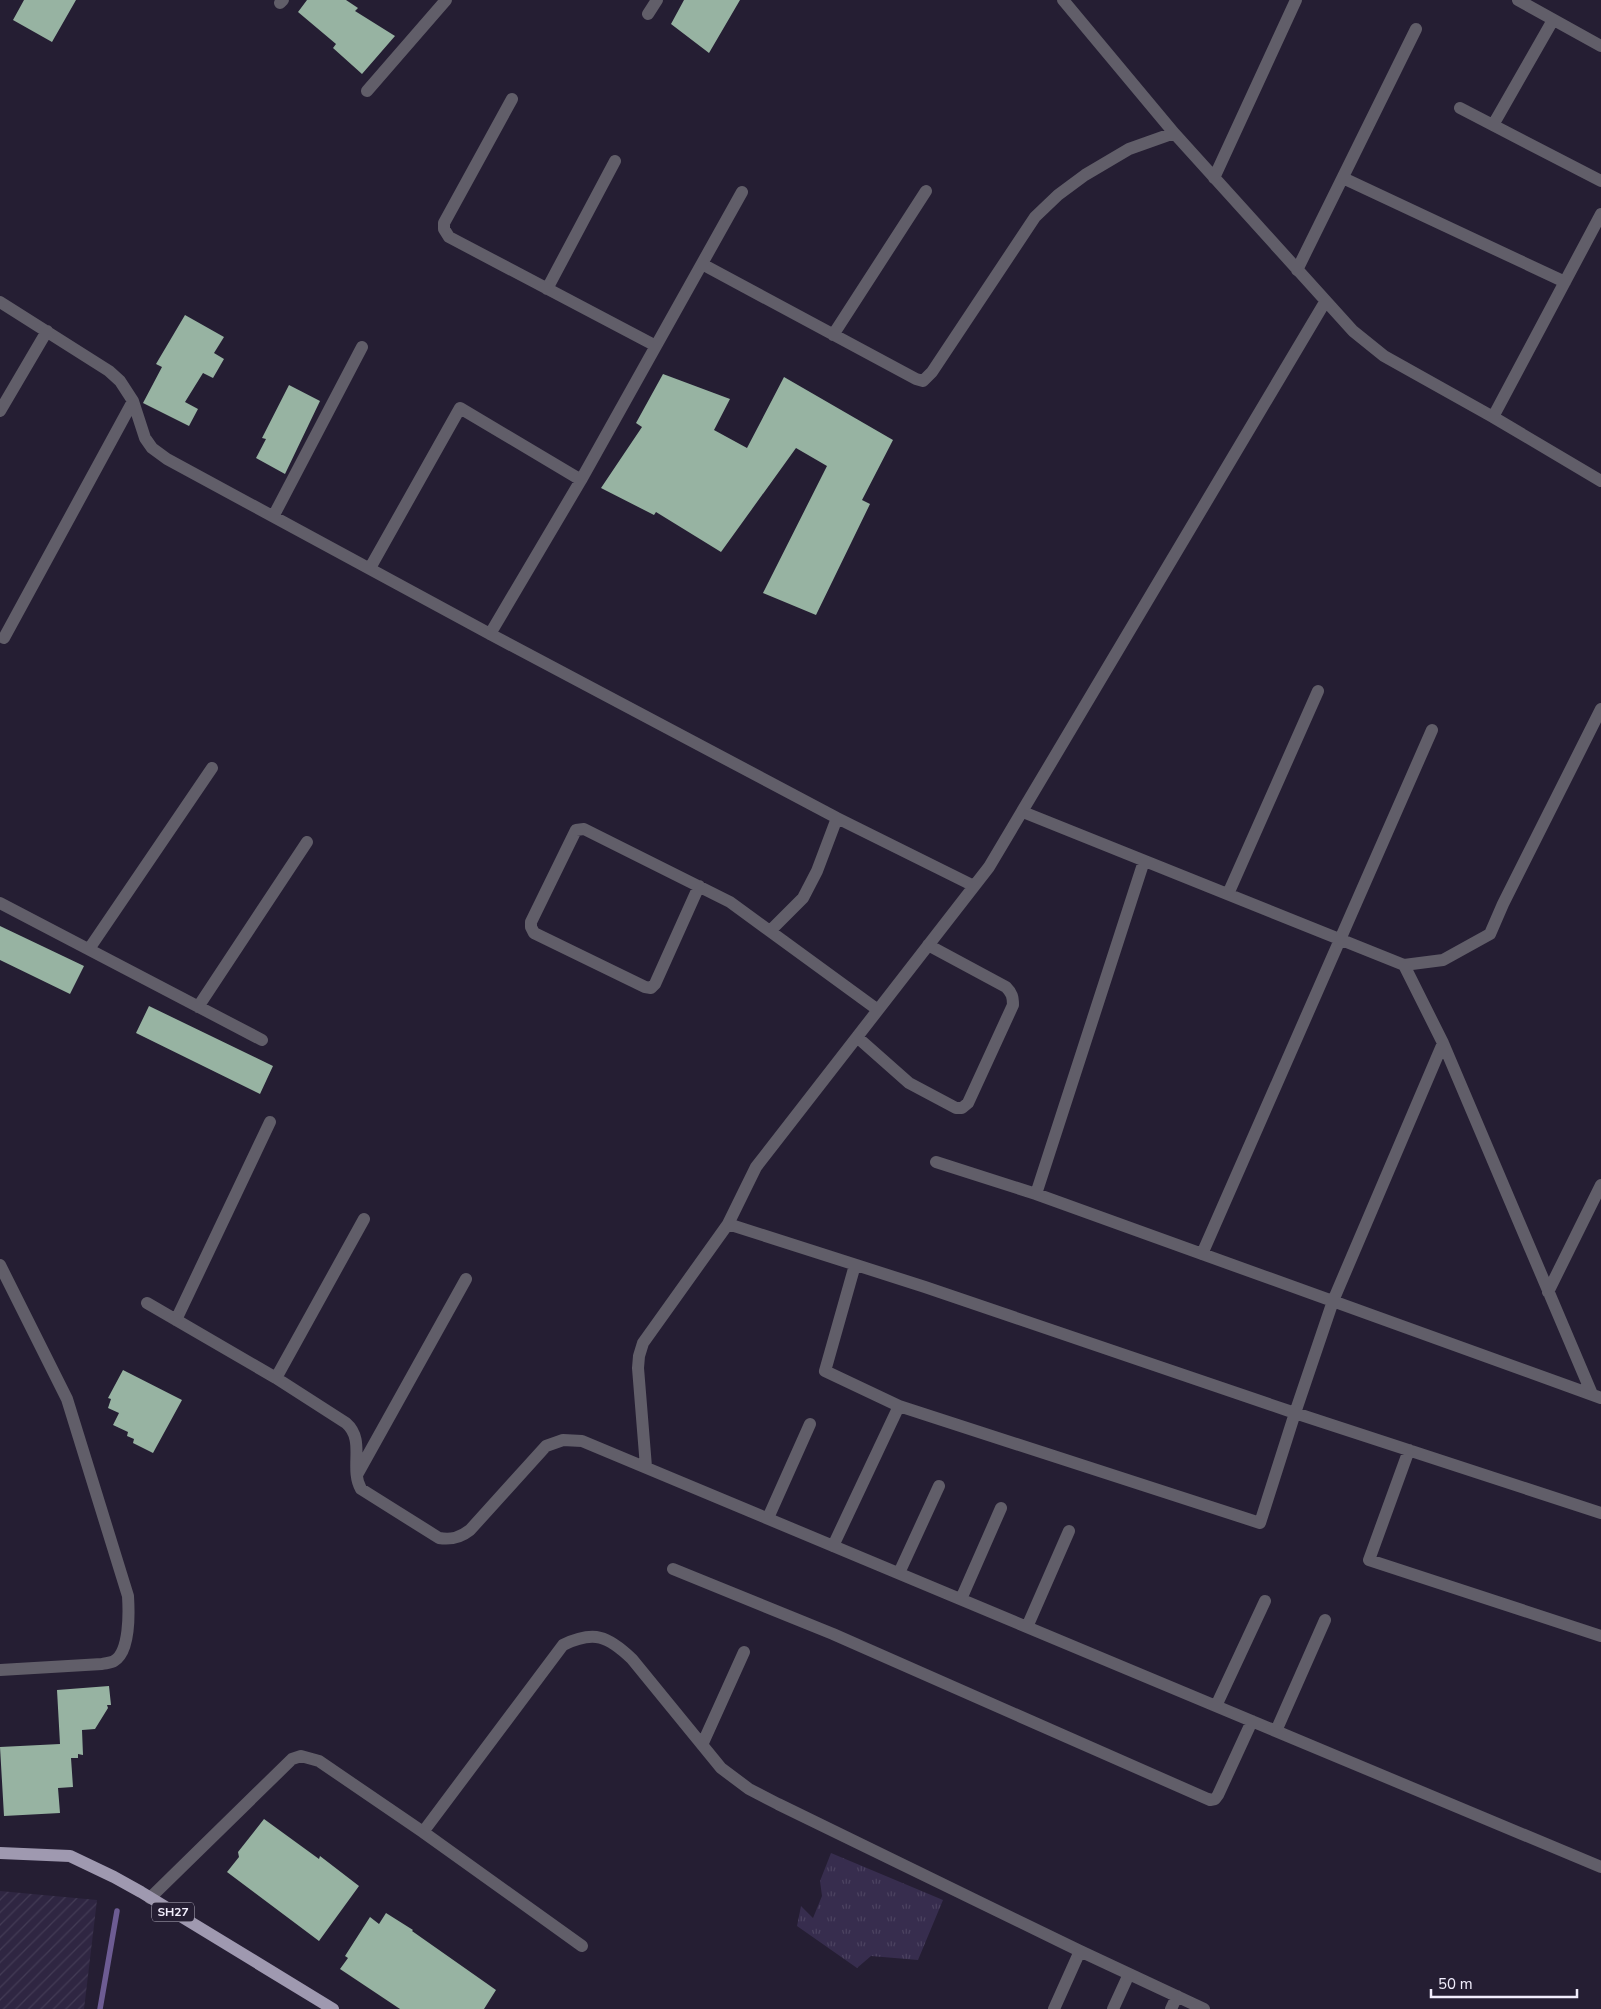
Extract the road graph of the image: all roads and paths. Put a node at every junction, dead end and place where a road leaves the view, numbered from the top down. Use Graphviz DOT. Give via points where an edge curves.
graph roads {
  1 [pos="446,0"];
  2 [pos="657,0"];
  3 [pos="1063,0"];
  4 [pos="1296,0"];
  5 [pos="1518,0"];
  6 [pos="648,14"];
  7 [pos="1553,20"];
  8 [pos="1416,29"];
  9 [pos="1601,46"];
  10 [pos="368,91"];
  11 [pos="512,99"];
  12 [pos="1460,108"];
  13 [pos="1492,124"];
  14 [pos="1174,133"];
  15 [pos="615,161"];
  16 [pos="1214,178"];
  17 [pos="1343,178"];
  18 [pos="1601,181"];
  19 [pos="742,192"];
  20 [pos="926,192"];
  21 [pos="1601,214"];
  22 [pos="702,264"];
  23 [pos="1297,270"];
  24 [pos="1565,282"];
  25 [pos="547,288"];
  26 [pos="0,302"];
  27 [pos="1325,302"];
  28 [pos="47,332"];
  29 [pos="833,335"];
  30 [pos="656,346"];
  31 [pos="362,347"];
  32 [pos="133,401"];
  33 [pos="0,411"];
  34 [pos="1493,417"];
  35 [pos="580,480"];
  36 [pos="1601,481"];
  37 [pos="274,515"];
  38 [pos="370,568"];
  39 [pos="490,634"];
  40 [pos="4,638"];
  41 [pos="1318,691"];
  42 [pos="1601,709"];
  43 [pos="1597,728"];
  44 [pos="1432,730"];
  45 [pos="212,768"];
  46 [pos="1023,812"];
  47 [pos="837,818"];
  48 [pos="307,842"];
  49 [pos="1144,861"];
  50 [pos="699,886"];
  51 [pos="974,886"];
  52 [pos="1228,894"];
  53 [pos="0,903"];
  54 [pos="770,931"];
  55 [pos="1340,939"];
  56 [pos="928,946"];
  57 [pos="89,950"];
  58 [pos="1404,965"];
  59 [pos="198,1007"];
  60 [pos="878,1010"];
  61 [pos="857,1037"];
  62 [pos="262,1040"];
  63 [pos="1443,1044"];
  64 [pos="270,1122"];
  65 [pos="936,1162"];
  66 [pos="1601,1185"];
  67 [pos="1036,1194"];
  68 [pos="364,1219"];
  69 [pos="728,1224"];
  70 [pos="1202,1254"];
  71 [pos="0,1265"];
  72 [pos="855,1265"];
  73 [pos="466,1279"];
  74 [pos="1548,1292"];
  75 [pos="1333,1301"];
  76 [pos="147,1303"];
  77 [pos="176,1320"];
  78 [pos="276,1378"];
  79 [pos="1596,1396"];
  80 [pos="899,1406"];
  81 [pos="1294,1413"];
  82 [pos="810,1424"];
  83 [pos="1409,1450"];
  84 [pos="646,1467"];
  85 [pos="356,1475"];
  86 [pos="939,1486"];
  87 [pos="1001,1508"];
  88 [pos="1601,1512"];
  89 [pos="768,1518"];
  90 [pos="1070,1531"];
  91 [pos="833,1546"];
  92 [pos="673,1569"];
  93 [pos="899,1573"];
  94 [pos="961,1600"];
  95 [pos="1265,1601"];
  96 [pos="1325,1620"];
  97 [pos="1027,1627"];
  98 [pos="1601,1636"];
  99 [pos="744,1652"];
  100 [pos="0,1670"];
  101 [pos="1216,1706"];
  102 [pos="1252,1721"];
  103 [pos="1276,1731"];
  104 [pos="702,1745"];
  105 [pos="423,1832"];
  106 [pos="0,1853"];
  107 [pos="1601,1867"];
  108 [pos="150,1898"];
  109 [pos="582,1946"];
  110 [pos="1080,1952"];
  111 [pos="1129,1974"];
  112 [pos="1177,1996"];
  113 [pos="333,2009"];
  114 [pos="1054,2009"];
  115 [pos="1113,2009"];
  116 [pos="1171,2009"];
  117 [pos="1204,2009"];
  1 -- 10 [label="street"];
  2 -- 6 [label="street"];
  3 -- 14 [label="street"];
  4 -- 16 [label="street"];
  5 -- 7 [label="street"];
  7 -- 9 [label="street"];
  7 -- 13 [label="street"];
  8 -- 17 [label="street"];
  11 -- 25 [label="street" via="444,223 444,229 449,237"];
  12 -- 13 [label="street"];
  13 -- 18 [label="street"];
  14 -- 16 [label="street"];
  14 -- 29 [label="street" via="1129,149 1085,175 1034,217 923,381"];
  15 -- 25 [label="street"];
  16 -- 23 [label="street"];
  17 -- 23 [label="street"];
  17 -- 24 [label="street"];
  19 -- 22 [label="street"];
  20 -- 29 [label="street"];
  21 -- 24 [label="street"];
  22 -- 29 [label="street"];
  22 -- 30 [label="street"];
  23 -- 27 [label="street"];
  24 -- 34 [label="street"];
  25 -- 30 [label="street"];
  26 -- 28 [label="street"];
  27 -- 34 [label="street" via="1384,356"];
  27 -- 46 [label="street"];
  28 -- 32 [label="street" via="109,371"];
  28 -- 33 [label="street"];
  30 -- 35 [label="street"];
  31 -- 37 [label="street"];
  32 -- 37 [label="street" via="145,438 152,448"];
  32 -- 40 [label="street"];
  34 -- 36 [label="street"];
  35 -- 38 [label="street" via="460,408"];
  35 -- 39 [label="street"];
  37 -- 38 [label="street"];
  38 -- 39 [label="street"];
  39 -- 47 [label="street"];
  41 -- 52 [label="street"];
  42 -- 43 [label="street"];
  43 -- 58 [label="street" via="1490,934 1443,960"];
  44 -- 55 [label="street"];
  45 -- 57 [label="street"];
  46 -- 49 [label="street"];
  46 -- 51 [label="street" via="989,868"];
  47 -- 51 [label="street"];
  47 -- 54 [label="street" via="818,871 804,898"];
  48 -- 59 [label="street"];
  49 -- 52 [label="street"];
  49 -- 67 [label="street"];
  50 -- 50 [label="street" via="580,829 574,833 531,928 534,934 651,988"];
  50 -- 54 [label="street" via="730,902"];
  51 -- 56 [label="street"];
  52 -- 55 [label="street"];
  53 -- 57 [label="street"];
  54 -- 60 [label="street"];
  55 -- 58 [label="street"];
  55 -- 70 [label="street"];
  56 -- 60 [label="street"];
  56 -- 61 [label="street" via="1006,987 1013,998 1013,1005 968,1103 956,1108 919,1089"];
  57 -- 59 [label="street"];
  58 -- 63 [label="street"];
  59 -- 62 [label="street"];
  60 -- 61 [label="street"];
  61 -- 69 [label="street" via="756,1167"];
  63 -- 74 [label="street"];
  63 -- 75 [label="street"];
  64 -- 77 [label="street"];
  65 -- 67 [label="street"];
  66 -- 74 [label="street"];
  67 -- 70 [label="street"];
  68 -- 78 [label="street"];
  69 -- 72 [label="street"];
  69 -- 84 [label="street" via="649,1334 639,1356"];
  70 -- 75 [label="street"];
  71 -- 100 [label="street" via="67,1399 128,1596 129,1612 124,1644 114,1661"];
  72 -- 80 [label="street" via="826,1371"];
  72 -- 81 [label="street"];
  73 -- 85 [label="street"];
  74 -- 79 [label="street"];
  75 -- 79 [label="street"];
  75 -- 81 [label="street"];
  76 -- 77 [label="street"];
  77 -- 78 [label="street"];
  78 -- 85 [label="street" via="352,1428 356,1435"];
  80 -- 81 [label="street" via="1260,1523"];
  80 -- 91 [label="street"];
  81 -- 83 [label="street"];
  82 -- 89 [label="street"];
  83 -- 88 [label="street"];
  83 -- 98 [label="street" via="1369,1560"];
  84 -- 85 [label="street" via="582,1441 554,1442 540,1451 470,1530 451,1539 433,1535 366,1493 358,1484"];
  84 -- 89 [label="street"];
  86 -- 93 [label="street"];
  87 -- 94 [label="street"];
  89 -- 91 [label="street"];
  90 -- 97 [label="street"];
  91 -- 93 [label="street"];
  92 -- 102 [label="street" via="833,1634 1210,1800 1218,1795"];
  93 -- 94 [label="street"];
  94 -- 97 [label="street"];
  95 -- 101 [label="street"];
  96 -- 103 [label="street"];
  97 -- 101 [label="street"];
  99 -- 104 [label="street"];
  101 -- 102 [label="street"];
  102 -- 103 [label="street"];
  103 -- 107 [label="street"];
  104 -- 105 [label="street" via="616,1644 603,1638 578,1638 564,1645"];
  104 -- 110 [label="street" via="733,1778 770,1800"];
  105 -- 108 [label="street" via="318,1761 301,1756 292,1759"];
  105 -- 109 [label="street"];
  106 -- 108 [label="main road, SH27 / SH27" via="70,1856"];
  108 -- 113 [label="main road, SH27 / SH27"];
  110 -- 111 [label="street"];
  110 -- 114 [label="street"];
  111 -- 112 [label="street"];
  111 -- 115 [label="street"];
  112 -- 116 [label="street"];
  112 -- 117 [label="street"];
}
